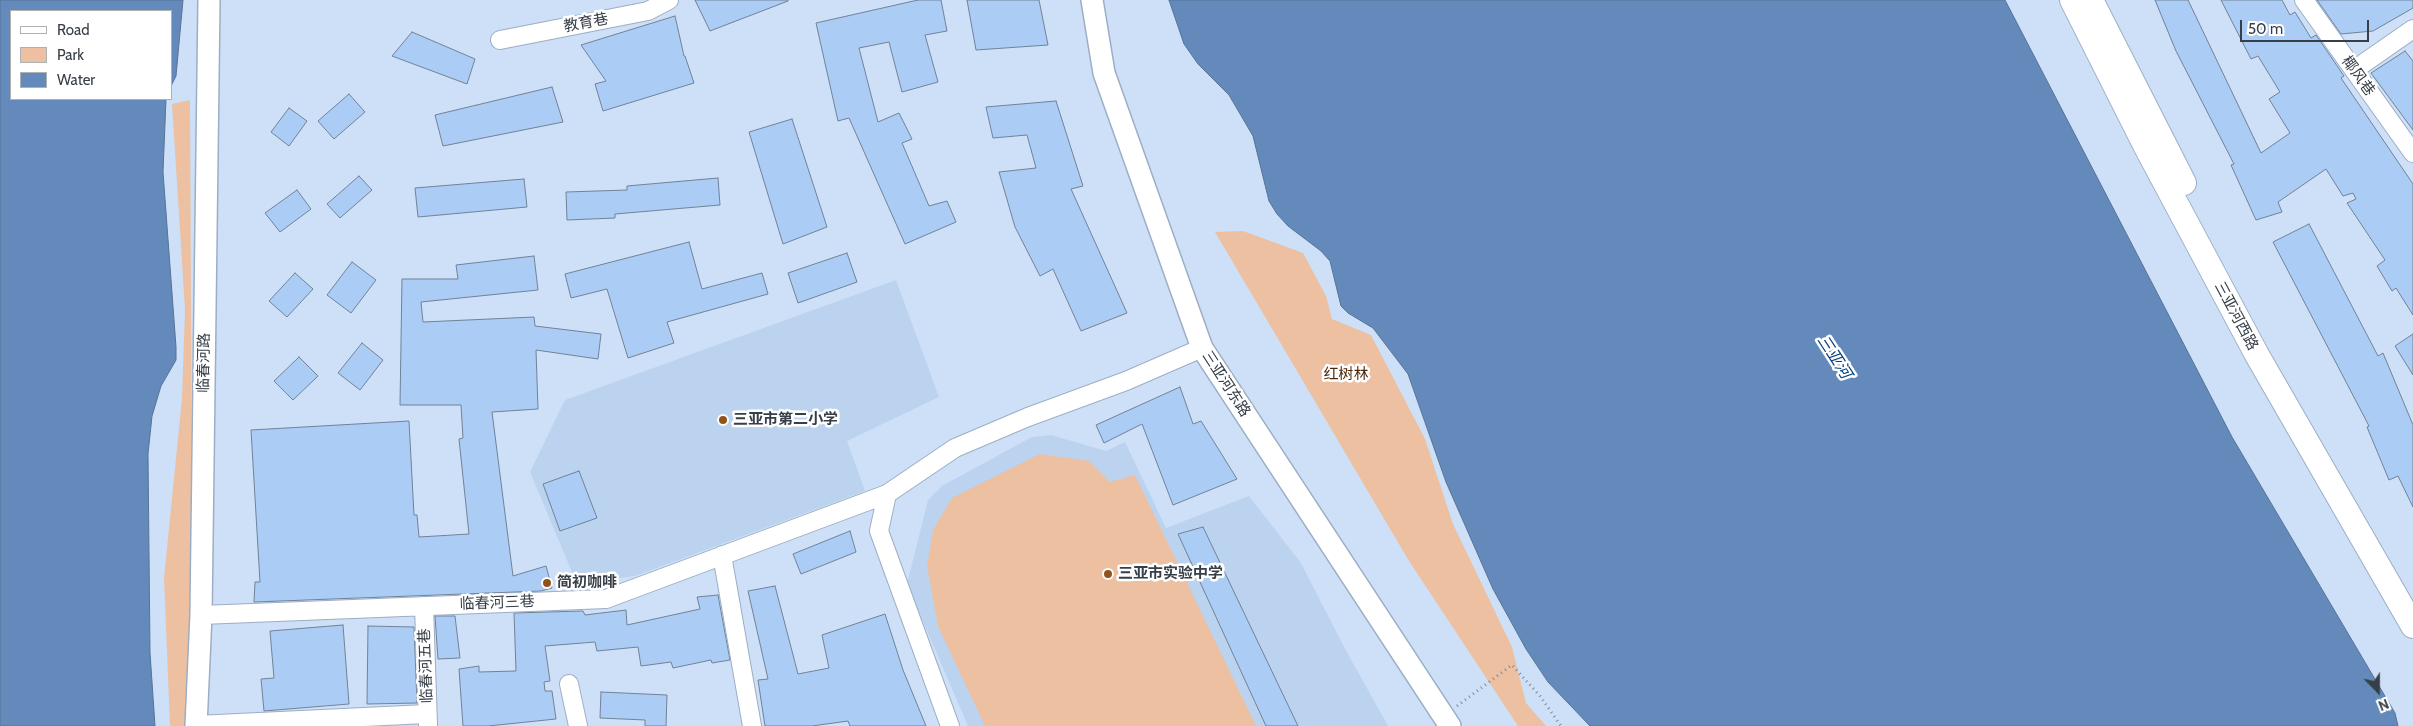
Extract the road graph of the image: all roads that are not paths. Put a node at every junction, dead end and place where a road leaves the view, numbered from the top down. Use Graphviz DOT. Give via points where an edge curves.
graph roads {
  1 [pos="208,0"];
  2 [pos="669,0"];
  3 [pos="1092,0"];
  4 [pos="2072,0"];
  5 [pos="2091,0"];
  6 [pos="2304,0"];
  7 [pos="2413,29"];
  8 [pos="500,40"];
  9 [pos="2354,70"];
  10 [pos="2413,153"];
  11 [pos="1202,348"];
  12 [pos="887,494"];
  13 [pos="722,555"];
  14 [pos="2413,601"];
  15 [pos="424,606"];
  16 [pos="200,615"];
  17 [pos="2413,626"];
  18 [pos="569,684"];
  19 [pos="428,720"];
  20 [pos="1446,721"];
  21 [pos="196,726"];
  22 [pos="578,726"];
  23 [pos="752,726"];
  24 [pos="950,726"];
  1 -- 16 [label="street, 临春河路"];
  2 -- 8 [label="street, 教育巷" via="648,11"];
  3 -- 11 [label="street, 三亚河东路" via="1104,74"];
  4 -- 17 [label="main road, 三亚河西路" via="2257,355"];
  5 -- 14 [label="main road, 三亚河西路" via="2267,347"];
  6 -- 9 [label="street, 椰风巷"];
  7 -- 9 [label="street"];
  9 -- 10 [label="street, 椰风巷"];
  11 -- 12 [label="street, 临春河三巷" via="1126,382 1028,417 956,448"];
  11 -- 20 [label="street, 三亚河东路"];
  12 -- 13 [label="street, 临春河三巷"];
  12 -- 24 [label="street" via="879,530"];
  13 -- 15 [label="street, 临春河三巷" via="606,599"];
  13 -- 23 [label="street"];
  15 -- 16 [label="street, 临春河三巷"];
  15 -- 19 [label="street, 临春河五巷"];
  16 -- 21 [label="street, 临春河路"];
  18 -- 22 [label="street"];
  19 -- 21 [label="street"];
}
